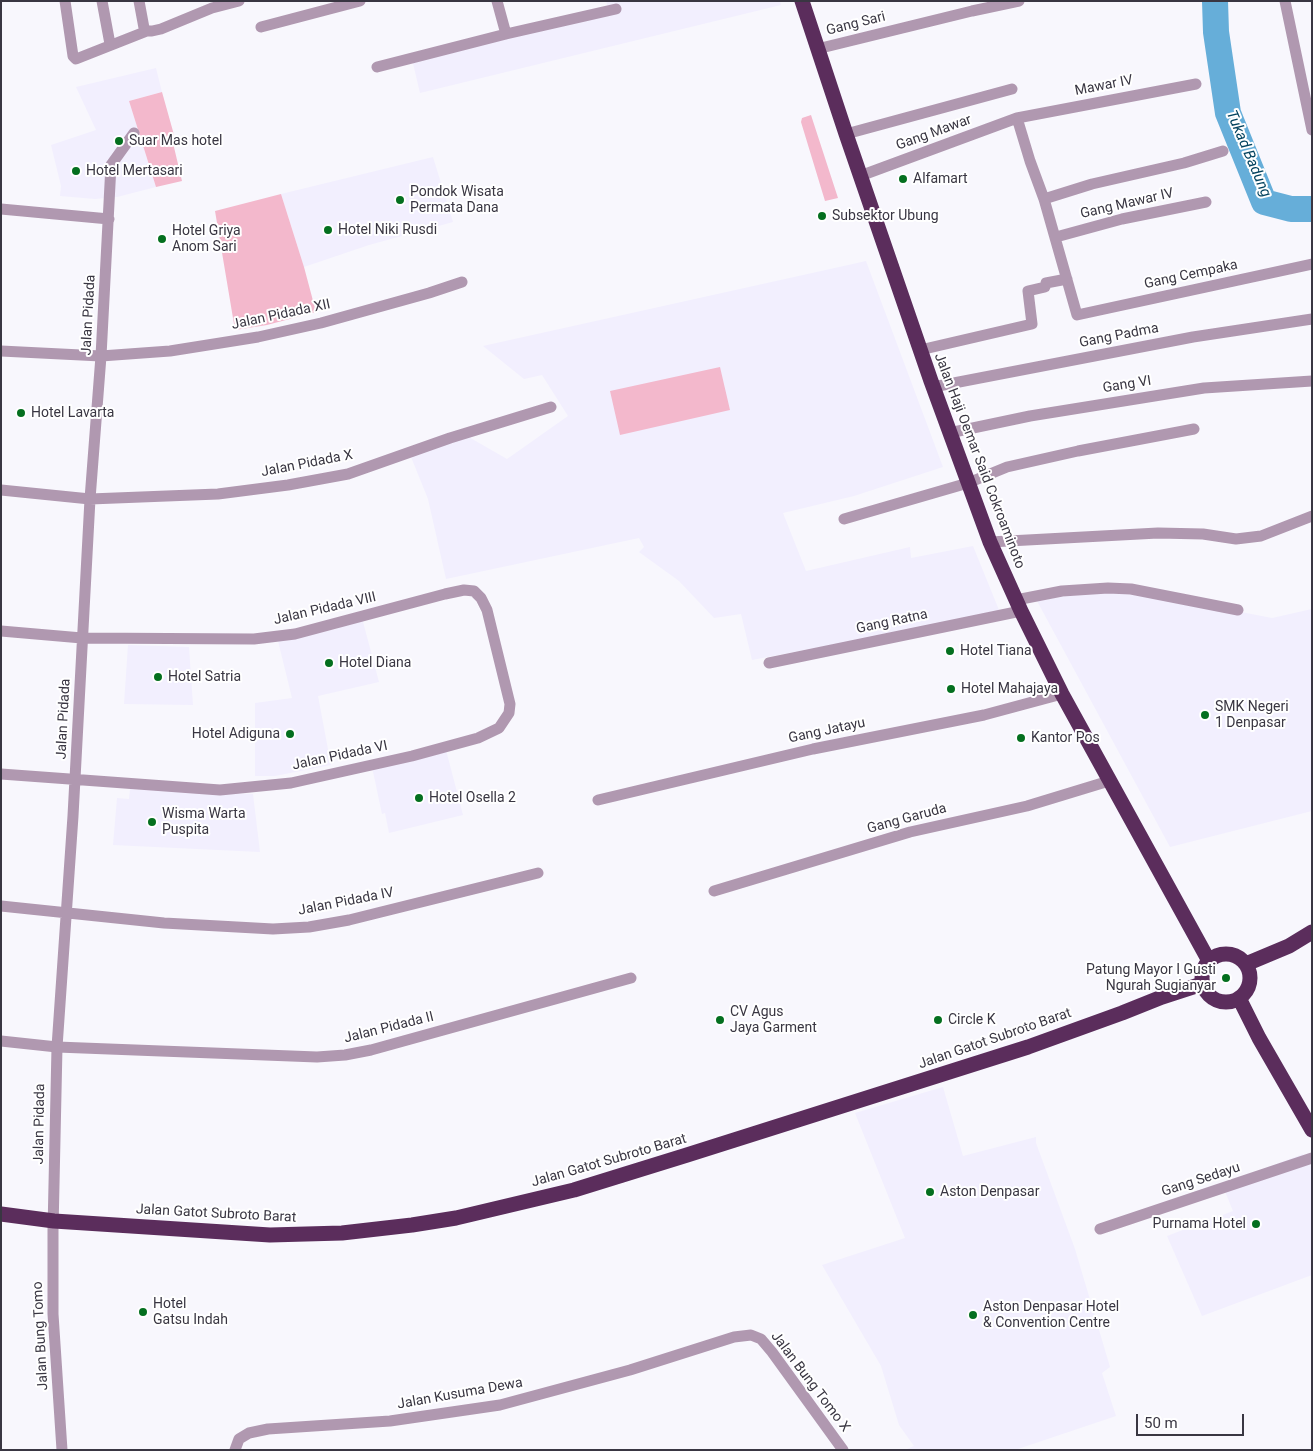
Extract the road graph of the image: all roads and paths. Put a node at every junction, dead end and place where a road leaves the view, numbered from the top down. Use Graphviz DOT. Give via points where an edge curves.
graph roads {
  1 [pos="65,1"];
  2 [pos="102,1"];
  3 [pos="139,1"];
  4 [pos="239,1"];
  5 [pos="360,1"];
  6 [pos="497,1"];
  7 [pos="802,1"];
  8 [pos="1019,1"];
  9 [pos="1285,1"];
  10 [pos="212,5"];
  11 [pos="616,9"];
  12 [pos="261,27"];
  13 [pos="147,31"];
  14 [pos="506,34"];
  15 [pos="110,44"];
  16 [pos="817,49"];
  17 [pos="377,67"];
  18 [pos="1196,84"];
  19 [pos="1012,89"];
  20 [pos="1017,118"];
  21 [pos="1312,130"];
  22 [pos="134,133"];
  23 [pos="846,134"];
  24 [pos="1223,151"];
  25 [pos="860,176"];
  26 [pos="1044,199"];
  27 [pos="1206,202"];
  28 [pos="1,209"];
  29 [pos="109,219"];
  30 [pos="1056,237"];
  31 [pos="1312,264"];
  32 [pos="1067,279"];
  33 [pos="462,282"];
  34 [pos="1312,319"];
  35 [pos="920,350"];
  36 [pos="1,351"];
  37 [pos="101,356"];
  38 [pos="1312,381"];
  39 [pos="933,386"];
  40 [pos="551,407"];
  41 [pos="1194,429"];
  42 [pos="950,432"];
  43 [pos="968,483"];
  44 [pos="1,490"];
  45 [pos="90,499"];
  46 [pos="1312,516"];
  47 [pos="844,519"];
  48 [pos="990,542"];
  49 [pos="1018,605"];
  50 [pos="1238,610"];
  51 [pos="490,625"];
  52 [pos="1,631"];
  53 [pos="82,638"];
  54 [pos="769,663"];
  55 [pos="1062,694"];
  56 [pos="1,774"];
  57 [pos="76,779"];
  58 [pos="1109,781"];
  59 [pos="598,800"];
  60 [pos="538,873"];
  61 [pos="714,891"];
  62 [pos="1,906"];
  63 [pos="67,912"];
  64 [pos="1312,932"];
  65 [pos="1208,961"];
  66 [pos="1246,964"];
  67 [pos="631,978"];
  68 [pos="1202,984"];
  69 [pos="1239,998"];
  70 [pos="1,1041"];
  71 [pos="56,1048"];
  72 [pos="1312,1130"];
  73 [pos="1312,1158"];
  74 [pos="1,1214"];
  75 [pos="54,1221"];
  76 [pos="1100,1229"];
  77 [pos="751,1336"];
  78 [pos="62,1450"];
  79 [pos="234,1450"];
  80 [pos="843,1450"];
  1 -- 15 [label="street" via="74,58"];
  2 -- 15 [label="street"];
  3 -- 13 [label="street"];
  4 -- 10 [label="street"];
  5 -- 12 [label="street"];
  6 -- 14 [label="street"];
  7 -- 16 [label="highway, Jalan Haji Oemar Said Cokroaminoto"];
  8 -- 16 [label="street, Gang Sari"];
  9 -- 21 [label="street"];
  10 -- 13 [label="street" via="161,30"];
  11 -- 14 [label="street"];
  13 -- 15 [label="street"];
  14 -- 17 [label="street"];
  16 -- 23 [label="highway, Jalan Haji Oemar Said Cokroaminoto"];
  18 -- 20 [label="street, Mawar IV"];
  19 -- 23 [label="street"];
  20 -- 25 [label="street, Gang Mawar"];
  20 -- 26 [label="street"];
  22 -- 29 [label="street, Jalan Pidada" via="111,165"];
  23 -- 25 [label="highway, Jalan Haji Oemar Said Cokroaminoto"];
  24 -- 26 [label="street"];
  25 -- 35 [label="highway, Jalan Haji Oemar Said Cokroaminoto"];
  26 -- 30 [label="street"];
  27 -- 30 [label="street, Gang Mawar IV" via="1122,219"];
  28 -- 29 [label="street"];
  29 -- 37 [label="street, Jalan Pidada"];
  30 -- 32 [label="street"];
  31 -- 32 [label="street, Gang Cempaka" via="1077,315"];
  32 -- 35 [label="street" via="1028,291 1032,324"];
  33 -- 37 [label="street, Jalan Pidada XII" via="321,323 258,336 170,351"];
  34 -- 39 [label="street, Gang Padma" via="1193,337"];
  35 -- 39 [label="highway, Jalan Haji Oemar Said Cokroaminoto"];
  36 -- 37 [label="street, Jalan Pidada XII"];
  37 -- 45 [label="street, Jalan Pidada"];
  38 -- 42 [label="street, Gang VI" via="1204,388"];
  39 -- 42 [label="highway, Jalan Haji Oemar Said Cokroaminoto"];
  40 -- 45 [label="street, Jalan Pidada X" via="348,474 218,494"];
  41 -- 43 [label="street" via="1007,467"];
  42 -- 43 [label="highway, Jalan Haji Oemar Said Cokroaminoto"];
  43 -- 47 [label="street"];
  43 -- 48 [label="highway, Jalan Haji Oemar Said Cokroaminoto"];
  44 -- 45 [label="street, Jalan Pidada X"];
  45 -- 53 [label="street, Jalan Pidada"];
  46 -- 48 [label="street" via="1261,536 1236,539 1158,533"];
  48 -- 49 [label="highway, Jalan Haji Oemar Said Cokroaminoto"];
  49 -- 50 [label="street, Gang Ratna" via="1062,592 1108,588 1131,589"];
  49 -- 54 [label="street, Gang Ratna"];
  49 -- 55 [label="highway, Jalan Haji Oemar Said Cokroaminoto"];
  51 -- 53 [label="street, Jalan Pidada VIII" via="481,598 464,590 295,634 254,639"];
  51 -- 57 [label="street, Jalan Pidada VI" via="510,704 509,713 499,728 478,738 291,783 229,789 171,788"];
  52 -- 53 [label="street, Jalan Pidada VIII"];
  53 -- 57 [label="street, Jalan Pidada"];
  55 -- 58 [label="highway, Jalan Haji Oemar Said Cokroaminoto"];
  55 -- 59 [label="street, Gang Jatayu" via="984,716 813,749"];
  56 -- 57 [label="street, Jalan Pidada VI"];
  57 -- 63 [label="street, Jalan Pidada"];
  58 -- 61 [label="street, Gang Garuda" via="1027,806 910,832"];
  58 -- 65 [label="highway, Jalan Haji Oemar Said Cokroaminoto"];
  60 -- 63 [label="street, Jalan Pidada IV" via="309,927 273,929 164,923"];
  62 -- 63 [label="street, Jalan Pidada IV"];
  63 -- 71 [label="street, Jalan Pidada"];
  64 -- 66 [label="highway" via="1289,946"];
  65 -- 66 [label="highway" via="1215,956 1232,954"];
  65 -- 68 [label="highway" via="1202,972"];
  66 -- 69 [label="highway" via="1250,978 1245,993"];
  67 -- 71 [label="street, Jalan Pidada II" via="345,1055 317,1057"];
  68 -- 69 [label="highway" via="1206,992 1218,1001"];
  68 -- 75 [label="highway, Jalan Gatot Subroto Barat" via="1028,1047 715,1146 574,1190 456,1218 342,1233 270,1235"];
  69 -- 72 [label="highway"];
  70 -- 71 [label="street, Jalan Pidada II"];
  71 -- 75 [label="street, Jalan Pidada"];
  73 -- 76 [label="street, Gang Sedayu"];
  74 -- 75 [label="highway, Jalan Gatot Subroto Barat"];
  75 -- 78 [label="street, Jalan Bung Tomo" via="52,1314"];
  77 -- 79 [label="street, Jalan Kusuma Dewa" via="734,1337 630,1370 500,1405 390,1421 249,1433 239,1439"];
  77 -- 80 [label="street, Jalan Bung Tomo X" via="760,1339 772,1352"];
}
